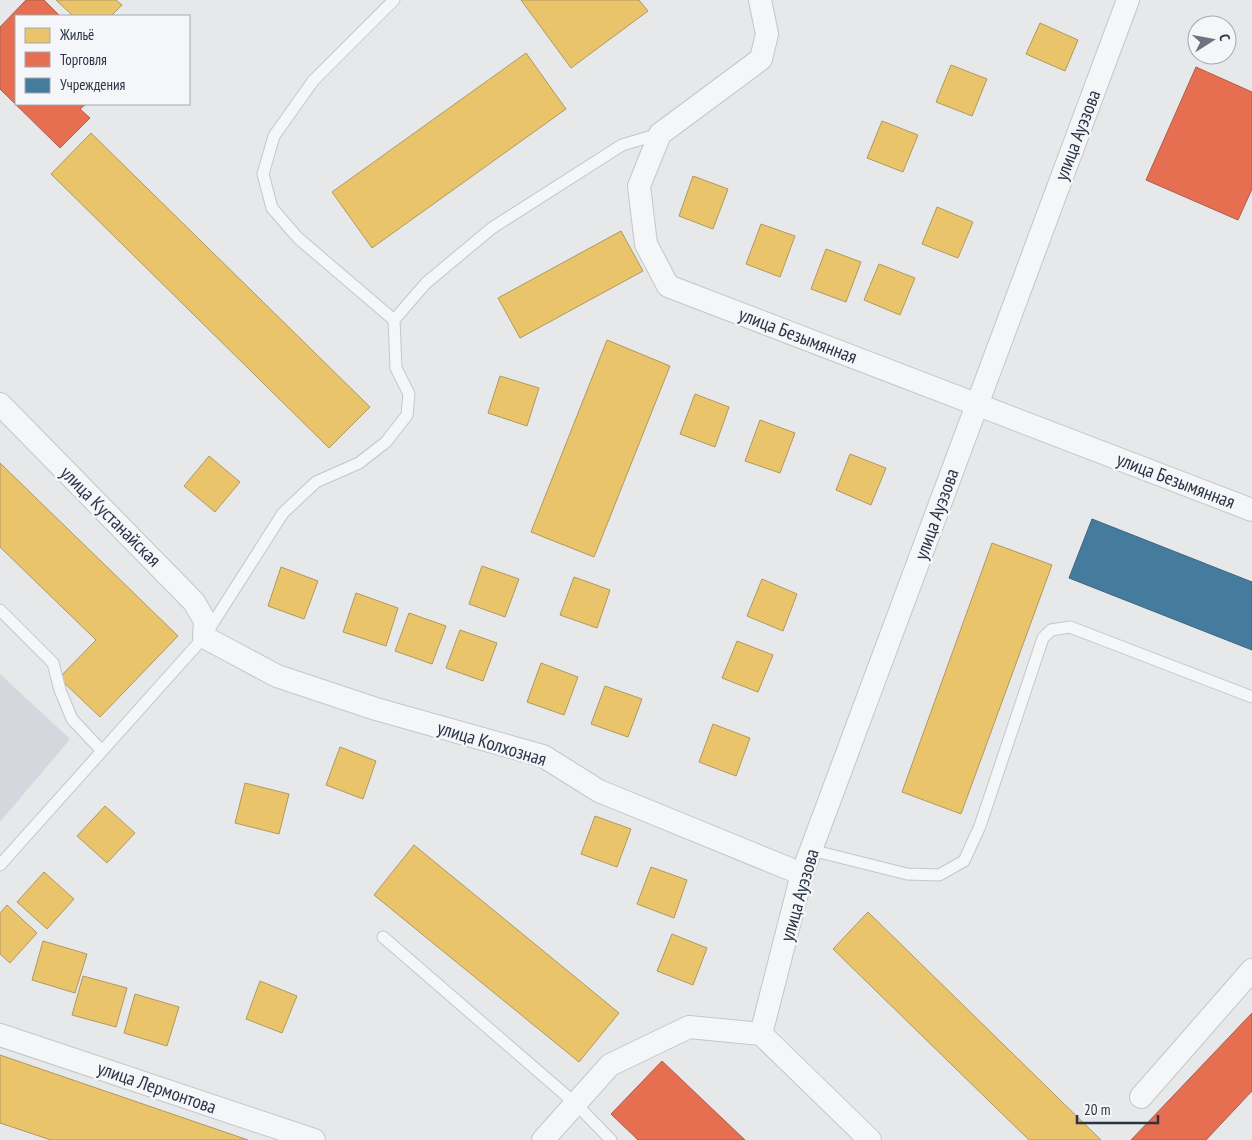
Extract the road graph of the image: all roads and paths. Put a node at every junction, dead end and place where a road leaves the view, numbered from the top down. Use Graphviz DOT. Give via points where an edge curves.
graph roads {
  1 [pos="394,0"];
  2 [pos="760,0"];
  3 [pos="1122,2"];
  4 [pos="660,134"];
  5 [pos="394,320"];
  6 [pos="977,403"];
  7 [pos="0,404"];
  8 [pos="1252,510"];
  9 [pos="0,610"];
  10 [pos="204,637"];
  11 [pos="1252,697"];
  12 [pos="102,751"];
  13 [pos="811,850"];
  14 [pos="0,865"];
  15 [pos="802,874"];
  16 [pos="384,937"];
  17 [pos="1252,970"];
  18 [pos="761,1034"];
  19 [pos="0,1035"];
  20 [pos="1141,1097"];
  21 [pos="576,1104"];
  22 [pos="314,1140"];
  23 [pos="543,1140"];
  24 [pos="611,1140"];
  25 [pos="870,1140"];
  1 -- 5 [label="lane" via="313,81 274,136 263,174 272,208 298,238"];
  2 -- 4 [label="street" via="767,34 761,59"];
  3 -- 6 [label="street, улица Ауэзова"];
  4 -- 5 [label="lane" via="622,144 492,228 426,283"];
  4 -- 6 [label="street, улица Безымянная" via="639,186 646,244 668,286"];
  5 -- 10 [label="lane" via="396,368 409,394 407,415 386,442 366,458 316,482 283,513"];
  6 -- 8 [label="street, улица Безымянная"];
  6 -- 13 [label="street, улица Ауэзова"];
  7 -- 10 [label="street, улица Кустанайская" via="194,602 204,621"];
  9 -- 12 [label="lane" via="53,663 72,719"];
  10 -- 12 [label="lane"];
  10 -- 15 [label="street, улица Колхозная" via="277,676 376,709 543,756 599,791"];
  11 -- 13 [label="lane" via="1070,626 1050,630 1044,638 980,826 964,861 939,875 907,874"];
  12 -- 14 [label="lane"];
  13 -- 15 [label="street, улица Ауэзова"];
  15 -- 18 [label="street, улица Ауэзова"];
  16 -- 21 [label="lane"];
  17 -- 20 [label="street"];
  18 -- 21 [label="street" via="689,1027 610,1065"];
  18 -- 25 [label="street"];
  19 -- 22 [label="street, улица Лермонтова"];
  21 -- 23 [label="street"];
  21 -- 24 [label="lane"];
}
